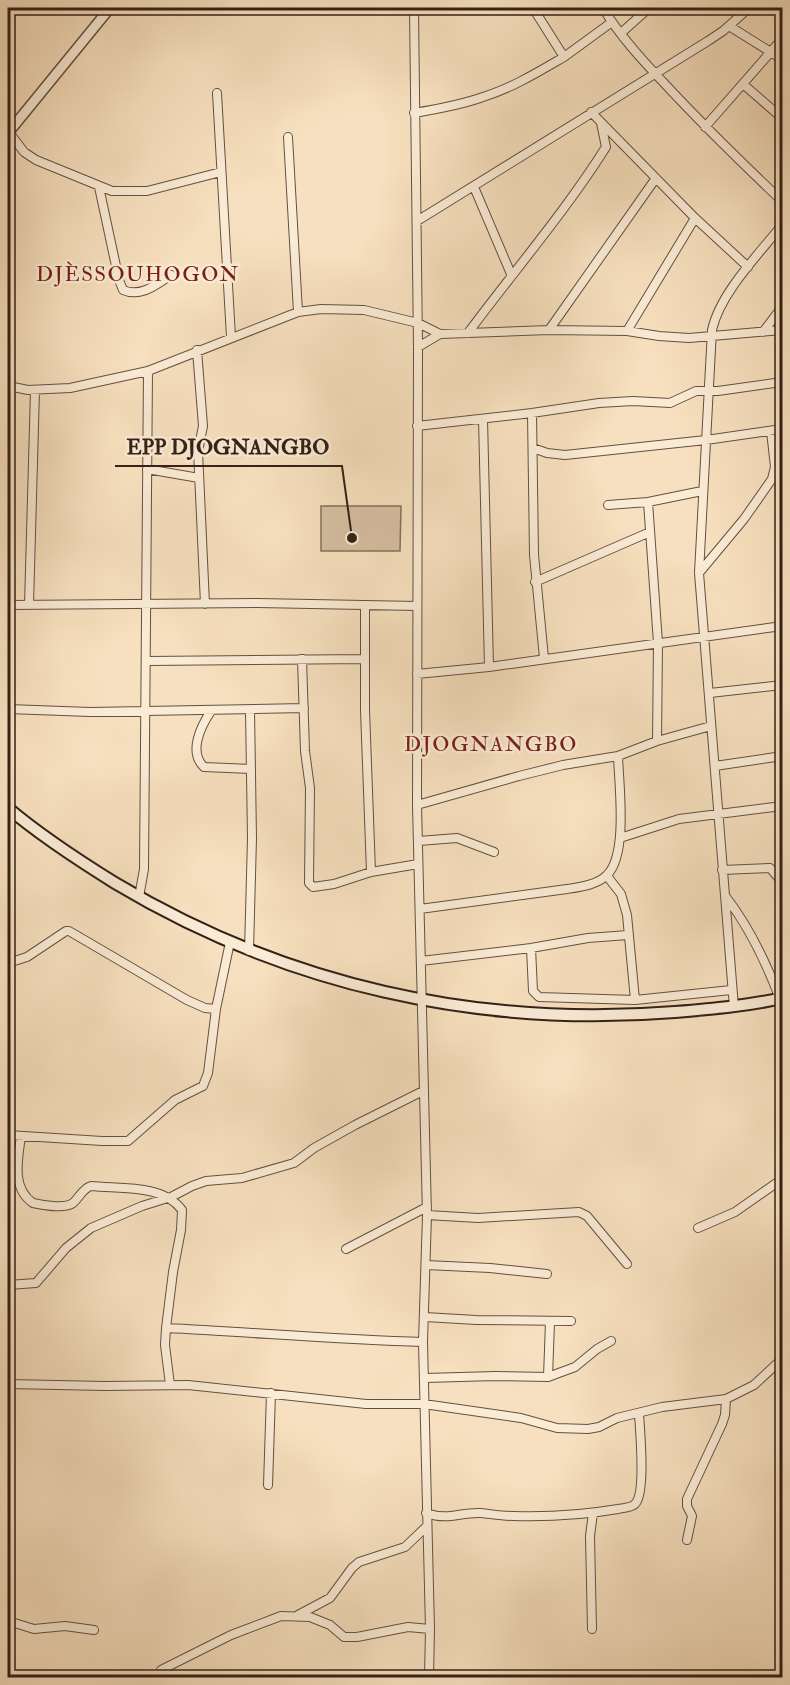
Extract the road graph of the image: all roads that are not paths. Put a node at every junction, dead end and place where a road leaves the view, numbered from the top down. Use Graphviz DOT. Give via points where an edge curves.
graph roads {
  1 [pos="110,8"];
  2 [pos="414,8"];
  3 [pos="533,8"];
  4 [pos="603,8"];
  5 [pos="649,8"];
  6 [pos="748,8"];
  7 [pos="612,22"];
  8 [pos="729,26"];
  9 [pos="621,33"];
  10 [pos="783,39"];
  11 [pos="772,53"];
  12 [pos="564,57"];
  13 [pos="783,59"];
  14 [pos="655,73"];
  15 [pos="743,84"];
  16 [pos="217,93"];
  17 [pos="591,112"];
  18 [pos="414,113"];
  19 [pos="783,118"];
  20 [pos="601,123"];
  21 [pos="705,127"];
  22 [pos="8,132"];
  23 [pos="288,137"];
  24 [pos="621,142"];
  25 [pos="606,147"];
  26 [pos="221,172"];
  27 [pos="656,178"];
  28 [pos="99,187"];
  29 [pos="474,187"];
  30 [pos="783,201"];
  31 [pos="695,218"];
  32 [pos="417,221"];
  33 [pos="783,225"];
  34 [pos="748,267"];
  35 [pos="511,274"];
  36 [pos="171,275"];
  37 [pos="783,307"];
  38 [pos="298,312"];
  39 [pos="418,323"];
  40 [pos="549,330"];
  41 [pos="783,330"];
  42 [pos="627,331"];
  43 [pos="763,332"];
  44 [pos="468,333"];
  45 [pos="440,334"];
  46 [pos="231,337"];
  47 [pos="711,337"];
  48 [pos="418,347"];
  49 [pos="197,350"];
  50 [pos="148,370"];
  51 [pos="783,382"];
  52 [pos="8,386"];
  53 [pos="35,390"];
  54 [pos="708,391"];
  55 [pos="532,413"];
  56 [pos="483,419"];
  57 [pos="417,426"];
  58 [pos="783,429"];
  59 [pos="771,431"];
  60 [pos="706,440"];
  61 [pos="532,448"];
  62 [pos="147,469"];
  63 [pos="199,478"];
  64 [pos="702,491"];
  65 [pos="648,502"];
  66 [pos="608,506"];
  67 [pos="650,532"];
  68 [pos="699,573"];
  69 [pos="535,582"];
  70 [pos="205,604"];
  71 [pos="8,605"];
  72 [pos="29,605"];
  73 [pos="147,605"];
  74 [pos="365,605"];
  75 [pos="417,606"];
  76 [pos="783,626"];
  77 [pos="705,636"];
  78 [pos="658,643"];
  79 [pos="544,658"];
  80 [pos="302,659"];
  81 [pos="365,659"];
  82 [pos="147,661"];
  83 [pos="489,667"];
  84 [pos="417,674"];
  85 [pos="783,685"];
  86 [pos="710,693"];
  87 [pos="304,708"];
  88 [pos="8,709"];
  89 [pos="146,710"];
  90 [pos="250,710"];
  91 [pos="211,711"];
  92 [pos="711,726"];
  93 [pos="657,741"];
  94 [pos="618,756"];
  95 [pos="783,756"];
  96 [pos="715,766"];
  97 [pos="251,769"];
  98 [pos="417,805"];
  99 [pos="783,806"];
  100 [pos="8,808"];
  101 [pos="717,814"];
  102 [pos="620,838"];
  103 [pos="419,841"];
  104 [pos="494,852"];
  105 [pos="418,864"];
  106 [pos="722,870"];
  107 [pos="371,872"];
  108 [pos="607,876"];
  109 [pos="783,882"];
  110 [pos="725,896"];
  111 [pos="139,897"];
  112 [pos="420,909"];
  113 [pos="628,935"];
  114 [pos="230,942"];
  115 [pos="531,948"];
  116 [pos="249,951"];
  117 [pos="421,961"];
  118 [pos="8,963"];
  119 [pos="732,990"];
  120 [pos="781,998"];
  121 [pos="421,1000"];
  122 [pos="635,1000"];
  123 [pos="734,1007"];
  124 [pos="216,1009"];
  125 [pos="423,1091"];
  126 [pos="8,1135"];
  127 [pos="21,1136"];
  128 [pos="783,1179"];
  129 [pos="171,1197"];
  130 [pos="427,1211"];
  131 [pos="698,1228"];
  132 [pos="346,1249"];
  133 [pos="627,1264"];
  134 [pos="426,1265"];
  135 [pos="546,1274"];
  136 [pos="8,1285"];
  137 [pos="424,1317"];
  138 [pos="571,1321"];
  139 [pos="550,1322"];
  140 [pos="166,1328"];
  141 [pos="611,1341"];
  142 [pos="423,1342"];
  143 [pos="783,1359"];
  144 [pos="548,1377"];
  145 [pos="424,1378"];
  146 [pos="8,1384"];
  147 [pos="170,1385"];
  148 [pos="271,1393"];
  149 [pos="726,1399"];
  150 [pos="424,1404"];
  151 [pos="639,1413"];
  152 [pos="268,1485"];
  153 [pos="426,1514"];
  154 [pos="593,1514"];
  155 [pos="427,1526"];
  156 [pos="687,1540"];
  157 [pos="298,1615"];
  158 [pos="8,1621"];
  159 [pos="430,1629"];
  160 [pos="592,1629"];
  161 [pos="94,1630"];
  162 [pos="161,1670"];
  163 [pos="429,1677"];
  1 -- 22 [label="street"];
  2 -- 18 [label="street"];
  3 -- 12 [label="street"];
  4 -- 7 [label="street"];
  5 -- 9 [label="street"];
  6 -- 8 [label="street"];
  7 -- 9 [label="street"];
  7 -- 12 [label="street"];
  8 -- 11 [label="street"];
  8 -- 14 [label="street"];
  9 -- 14 [label="street"];
  10 -- 11 [label="street"];
  11 -- 13 [label="street"];
  11 -- 15 [label="street"];
  12 -- 18 [label="street" via="484,97"];
  14 -- 17 [label="street"];
  14 -- 21 [label="street"];
  15 -- 19 [label="street"];
  15 -- 21 [label="street"];
  16 -- 26 [label="street"];
  17 -- 20 [label="street"];
  17 -- 29 [label="street"];
  18 -- 32 [label="street"];
  20 -- 24 [label="street"];
  20 -- 25 [label="street"];
  21 -- 30 [label="street"];
  22 -- 28 [label="street" via="36,160"];
  23 -- 38 [label="street"];
  24 -- 25 [label="street"];
  24 -- 27 [label="street"];
  25 -- 35 [label="street" via="575,194"];
  26 -- 28 [label="street" via="147,191 118,192"];
  26 -- 46 [label="street"];
  27 -- 31 [label="street"];
  27 -- 40 [label="street"];
  28 -- 36 [label="street" via="123,290 144,291"];
  29 -- 32 [label="street"];
  29 -- 35 [label="street"];
  31 -- 34 [label="street"];
  31 -- 42 [label="street"];
  32 -- 39 [label="street"];
  33 -- 34 [label="street"];
  34 -- 47 [label="street" via="720,309"];
  35 -- 44 [label="street"];
  37 -- 43 [label="street"];
  38 -- 39 [label="street" via="364,310"];
  38 -- 46 [label="street"];
  39 -- 45 [label="street"];
  39 -- 48 [label="street"];
  40 -- 42 [label="street"];
  40 -- 44 [label="street"];
  41 -- 43 [label="street"];
  42 -- 47 [label="street" via="674,338"];
  43 -- 47 [label="street"];
  44 -- 45 [label="street"];
  45 -- 48 [label="street"];
  46 -- 49 [label="street"];
  47 -- 54 [label="street"];
  48 -- 57 [label="street"];
  49 -- 50 [label="street"];
  49 -- 63 [label="street" via="203,426 198,451"];
  50 -- 53 [label="street" via="70,388"];
  50 -- 62 [label="street"];
  51 -- 54 [label="street"];
  52 -- 53 [label="street"];
  53 -- 72 [label="street"];
  54 -- 55 [label="street" via="692,392 670,403 599,403"];
  54 -- 60 [label="street"];
  55 -- 56 [label="street"];
  55 -- 61 [label="street"];
  56 -- 57 [label="street"];
  56 -- 83 [label="street"];
  57 -- 75 [label="street"];
  58 -- 59 [label="street"];
  59 -- 60 [label="street"];
  59 -- 68 [label="street" via="775,466 772,479"];
  60 -- 61 [label="street" via="565,455"];
  60 -- 64 [label="street"];
  61 -- 69 [label="street"];
  62 -- 63 [label="street"];
  62 -- 73 [label="street"];
  63 -- 70 [label="street"];
  64 -- 65 [label="street"];
  64 -- 68 [label="street"];
  65 -- 66 [label="street"];
  65 -- 67 [label="street"];
  67 -- 69 [label="street"];
  67 -- 78 [label="street"];
  68 -- 77 [label="street"];
  69 -- 79 [label="street"];
  70 -- 73 [label="street"];
  70 -- 74 [label="street"];
  71 -- 72 [label="street"];
  72 -- 73 [label="street"];
  73 -- 82 [label="street"];
  74 -- 75 [label="street"];
  74 -- 81 [label="street"];
  75 -- 84 [label="street"];
  76 -- 77 [label="street"];
  77 -- 78 [label="street"];
  77 -- 86 [label="street"];
  78 -- 79 [label="street"];
  78 -- 93 [label="street"];
  79 -- 83 [label="street"];
  80 -- 81 [label="street"];
  80 -- 82 [label="street"];
  80 -- 87 [label="street"];
  81 -- 107 [label="street"];
  82 -- 89 [label="street"];
  83 -- 84 [label="street"];
  84 -- 98 [label="street"];
  85 -- 86 [label="street"];
  86 -- 92 [label="street"];
  87 -- 90 [label="street"];
  87 -- 107 [label="street" via="310,788 309,883 314,887 325,886"];
  88 -- 89 [label="street"];
  89 -- 91 [label="street"];
  89 -- 111 [label="street" via="144,869"];
  90 -- 91 [label="street"];
  90 -- 97 [label="street"];
  91 -- 97 [label="street" via="198,737 200,764"];
  92 -- 93 [label="street"];
  92 -- 96 [label="street"];
  93 -- 94 [label="street"];
  94 -- 98 [label="street" via="563,765"];
  94 -- 102 [label="street"];
  95 -- 96 [label="street"];
  96 -- 101 [label="street"];
  97 -- 116 [label="street"];
  98 -- 103 [label="street"];
  99 -- 101 [label="street"];
  100 -- 111 [label="main road" via="72,856"];
  101 -- 102 [label="street" via="679,819"];
  101 -- 106 [label="street"];
  102 -- 108 [label="street" via="619,854"];
  103 -- 104 [label="street" via="456,838"];
  103 -- 105 [label="street"];
  105 -- 107 [label="street"];
  105 -- 112 [label="street"];
  106 -- 109 [label="street" via="770,868"];
  106 -- 110 [label="street"];
  108 -- 112 [label="street" via="567,889"];
  108 -- 113 [label="street" via="621,894"];
  110 -- 119 [label="street"];
  110 -- 120 [label="street" via="765,960"];
  111 -- 114 [label="main road"];
  112 -- 117 [label="street"];
  113 -- 115 [label="street"];
  113 -- 122 [label="street"];
  114 -- 116 [label="main road"];
  114 -- 124 [label="street"];
  115 -- 117 [label="street"];
  115 -- 122 [label="street" via="533,991 539,996"];
  116 -- 121 [label="main road" via="342,982"];
  117 -- 121 [label="street"];
  118 -- 124 [label="street" via="27,957 69,931 187,1000"];
  119 -- 122 [label="street"];
  119 -- 123 [label="street"];
  120 -- 123 [label="main road"];
  121 -- 123 [label="main road" via="517,1013 566,1015"];
  121 -- 125 [label="street"];
  124 -- 127 [label="street" via="205,1083 175,1100 131,1139 123,1142"];
  125 -- 129 [label="street" via="355,1125 294,1163 242,1178 206,1181"];
  125 -- 130 [label="street"];
  126 -- 127 [label="street"];
  127 -- 129 [label="street" via="17,1170 21,1191 33,1203 67,1205 91,1186 149,1190"];
  128 -- 131 [label="street" via="744,1206"];
  129 -- 136 [label="street" via="91,1228 66,1248 36,1283"];
  129 -- 140 [label="street" via="183,1213"];
  130 -- 132 [label="street"];
  130 -- 133 [label="street" via="478,1218 579,1212 587,1216"];
  130 -- 134 [label="street"];
  134 -- 135 [label="street"];
  134 -- 137 [label="street"];
  137 -- 139 [label="street"];
  137 -- 142 [label="street"];
  138 -- 139 [label="street"];
  139 -- 144 [label="street"];
  140 -- 142 [label="street"];
  140 -- 147 [label="street"];
  141 -- 144 [label="street" via="575,1367"];
  142 -- 145 [label="street"];
  143 -- 149 [label="street" via="754,1385"];
  144 -- 145 [label="street"];
  145 -- 150 [label="street"];
  146 -- 147 [label="street"];
  147 -- 148 [label="street"];
  148 -- 150 [label="street" via="366,1404"];
  148 -- 152 [label="street"];
  149 -- 151 [label="street"];
  149 -- 156 [label="street" via="722,1424 687,1499 692,1516"];
  150 -- 151 [label="street" via="520,1418 557,1428 599,1427"];
  150 -- 153 [label="street"];
  151 -- 154 [label="street" via="642,1450 638,1500 632,1506"];
  153 -- 154 [label="street" via="447,1518 478,1513"];
  153 -- 155 [label="street"];
  154 -- 160 [label="street"];
  155 -- 157 [label="street" via="405,1546 359,1562 330,1598"];
  155 -- 159 [label="street"];
  157 -- 159 [label="street" via="327,1623 344,1636 408,1627"];
  157 -- 162 [label="street" via="253,1625"];
  158 -- 161 [label="street" via="33,1629 65,1626"];
  159 -- 163 [label="street"];
}
